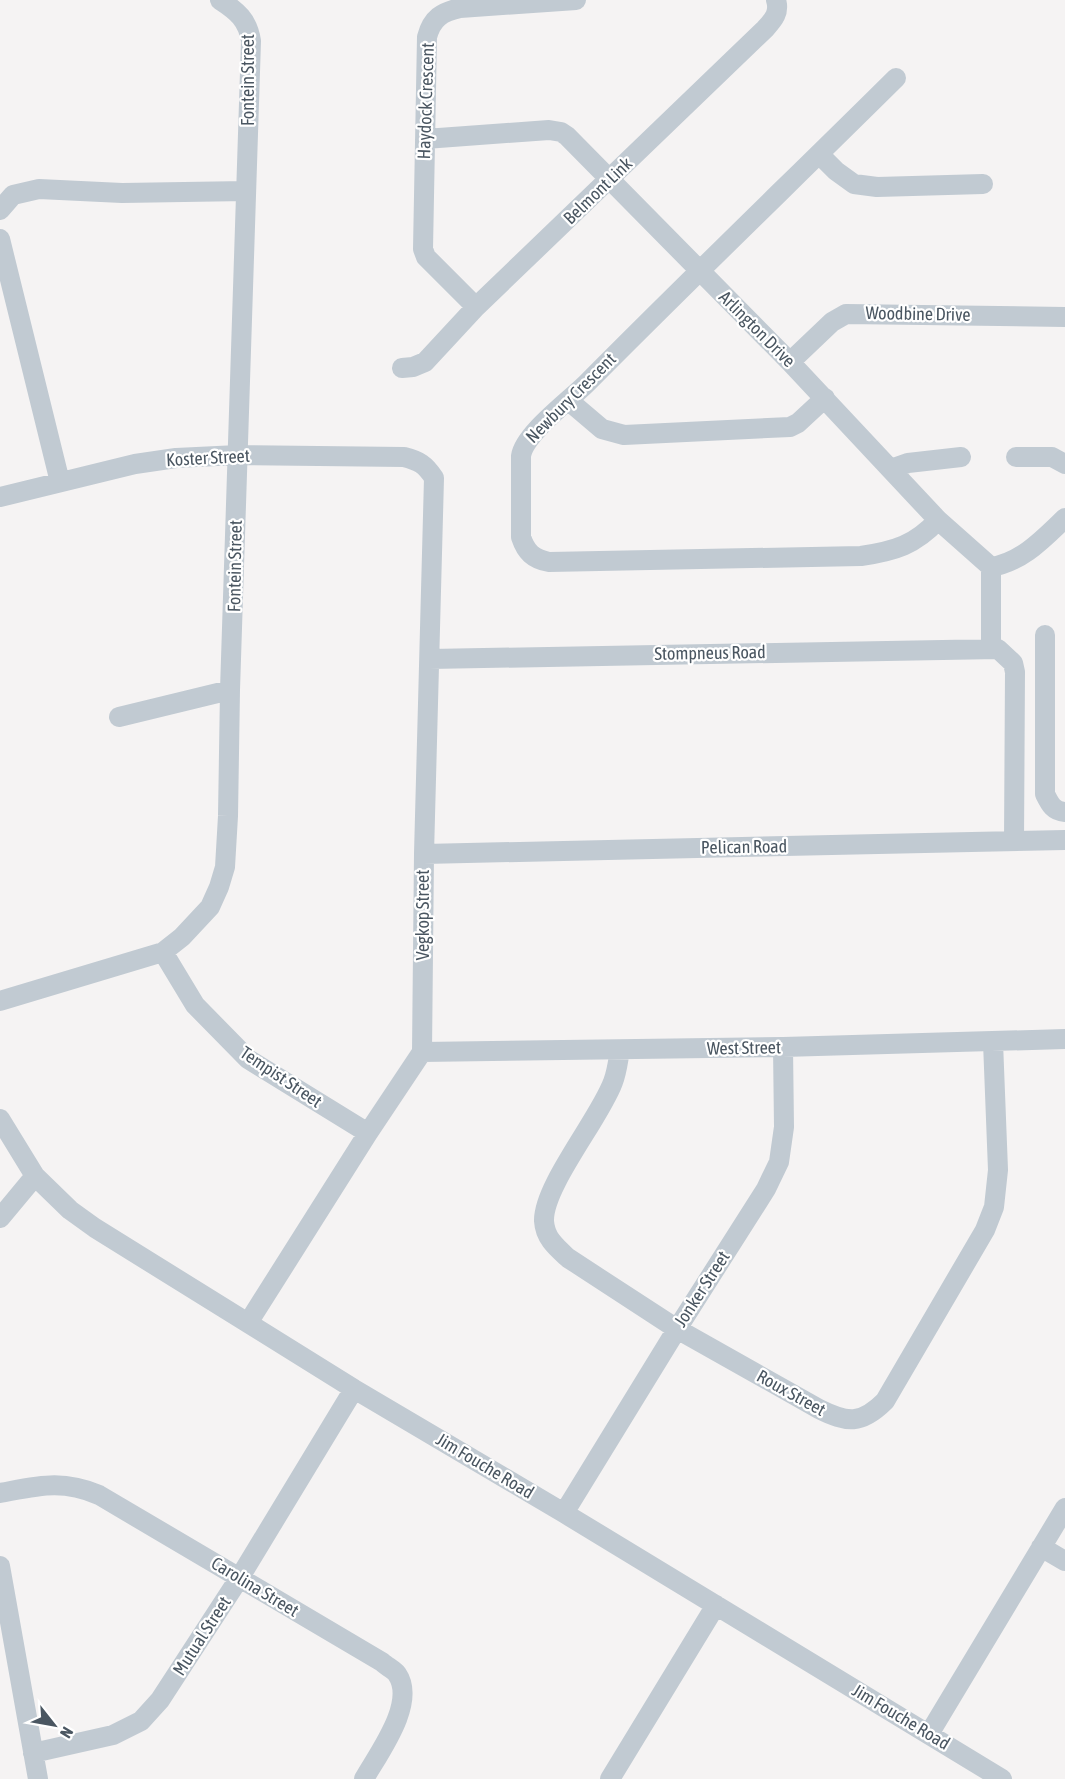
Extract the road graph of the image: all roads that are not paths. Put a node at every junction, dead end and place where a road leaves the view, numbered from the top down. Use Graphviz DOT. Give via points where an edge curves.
graph roads {
  1 [pos="220,0"];
  2 [pos="576,0"];
  3 [pos="776,0"];
  4 [pos="896,78"];
  5 [pos="425,139"];
  6 [pos="819,154"];
  7 [pos="610,180"];
  8 [pos="983,184"];
  9 [pos="246,191"];
  10 [pos="0,210"];
  11 [pos="0,239"];
  12 [pos="699,270"];
  13 [pos="476,308"];
  14 [pos="1065,317"];
  15 [pos="790,362"];
  16 [pos="402,368"];
  17 [pos="825,398"];
  18 [pos="569,401"];
  19 [pos="238,455"];
  20 [pos="961,457"];
  21 [pos="1016,457"];
  22 [pos="420,461"];
  23 [pos="1065,464"];
  24 [pos="891,469"];
  25 [pos="60,482"];
  26 [pos="0,497"];
  27 [pos="1065,518"];
  28 [pos="938,520"];
  29 [pos="991,567"];
  30 [pos="1045,635"];
  31 [pos="991,647"];
  32 [pos="430,659"];
  33 [pos="230,690"];
  34 [pos="119,717"];
  35 [pos="1065,812"];
  36 [pos="1065,840"];
  37 [pos="1014,841"];
  38 [pos="424,854"];
  39 [pos="163,952"];
  40 [pos="0,1001"];
  41 [pos="1065,1039"];
  42 [pos="993,1042"];
  43 [pos="783,1047"];
  44 [pos="620,1050"];
  45 [pos="423,1052"];
  46 [pos="0,1119"];
  47 [pos="368,1133"];
  48 [pos="35,1176"];
  49 [pos="0,1218"];
  50 [pos="248,1323"];
  51 [pos="677,1329"];
  52 [pos="354,1389"];
  53 [pos="0,1493"];
  54 [pos="1065,1508"];
  55 [pos="564,1513"];
  56 [pos="1041,1547"];
  57 [pos="1065,1561"];
  58 [pos="0,1566"];
  59 [pos="240,1577"];
  60 [pos="716,1605"];
  61 [pos="929,1734"];
  62 [pos="33,1753"];
  63 [pos="38,1779"];
  64 [pos="364,1779"];
  65 [pos="610,1779"];
  66 [pos="1002,1779"];
  1 -- 9 [label="street, Fontein Street" via="243,18 251,41"];
  2 -- 5 [label="street, Haydock Crescent" via="460,8 433,22 428,37"];
  3 -- 7 [label="street, Belmont Link" via="776,18"];
  4 -- 6 [label="street, Newbury Crescent"];
  5 -- 7 [label="street, Arlington Drive" via="555,130 567,135"];
  5 -- 13 [label="street, Haydock Crescent" via="423,249 426,258"];
  6 -- 8 [label="street" via="854,184"];
  6 -- 12 [label="street, Newbury Crescent"];
  7 -- 12 [label="street, Arlington Drive"];
  7 -- 13 [label="street, Belmont Link"];
  9 -- 10 [label="street" via="122,193 39,189 13,195"];
  9 -- 19 [label="street, Fontein Street"];
  11 -- 25 [label="street"];
  12 -- 15 [label="street, Arlington Drive"];
  12 -- 18 [label="street, Newbury Crescent"];
  13 -- 16 [label="street, Belmont Link" via="425,362"];
  14 -- 15 [label="street, Woodbine Drive" via="846,314 832,322"];
  15 -- 17 [label="street, Arlington Drive"];
  17 -- 18 [label="street" via="790,427 624,435 602,429"];
  17 -- 24 [label="street, Arlington Drive"];
  18 -- 28 [label="street, Newbury Crescent" via="522,448 521,537 525,548 539,560 861,556 905,546"];
  19 -- 22 [label="street, Koster Street" via="404,457"];
  19 -- 25 [label="street, Koster Street" via="135,464"];
  19 -- 33 [label="street, Fontein Street"];
  20 -- 24 [label="street"];
  21 -- 23 [label="street" via="1053,457"];
  22 -- 32 [label="street, Vegkop Street" via="434,478"];
  24 -- 28 [label="street, Arlington Drive"];
  25 -- 26 [label="street, Koster Street"];
  27 -- 29 [label="street" via="1020,556"];
  28 -- 29 [label="street, Arlington Drive"];
  29 -- 31 [label="street"];
  30 -- 35 [label="street" via="1045,794 1051,805"];
  31 -- 32 [label="street, Stompneus Road"];
  31 -- 37 [label="street" via="1008,657 1015,672"];
  32 -- 38 [label="street, Vegkop Street"];
  33 -- 34 [label="street"];
  33 -- 39 [label="street, Fontein Street" via="225,867 210,907"];
  36 -- 37 [label="street, Pelican Road"];
  37 -- 38 [label="street, Pelican Road"];
  38 -- 45 [label="street, Vegkop Street"];
  39 -- 40 [label="street, Fontein Street"];
  39 -- 47 [label="street, Tempist Street" via="195,1005 248,1059"];
  41 -- 42 [label="street, West Street"];
  42 -- 43 [label="street, West Street"];
  42 -- 51 [label="street, Roux Street" via="998,1170 994,1207 970,1256 889,1394 874,1412 851,1420 838,1419"];
  43 -- 44 [label="street, West Street"];
  43 -- 51 [label="street, Jonker Street" via="784,1127 779,1162"];
  44 -- 45 [label="street, West Street"];
  44 -- 51 [label="street, Roux Street" via="608,1093 546,1207 546,1231 553,1245 568,1258"];
  45 -- 47 [label="street"];
  46 -- 48 [label="street, Jim Fouche Road"];
  47 -- 50 [label="street"];
  48 -- 49 [label="street"];
  48 -- 50 [label="street, Jim Fouche Road" via="82,1220"];
  50 -- 52 [label="street, Jim Fouche Road"];
  51 -- 55 [label="street, Jonker Street"];
  52 -- 55 [label="street, Jim Fouche Road"];
  52 -- 59 [label="street, Mutual Street"];
  53 -- 59 [label="street, Carolina Street" via="45,1484 81,1487"];
  54 -- 56 [label="street"];
  55 -- 60 [label="street, Jim Fouche Road"];
  56 -- 57 [label="street"];
  56 -- 61 [label="street"];
  58 -- 62 [label="street"];
  59 -- 62 [label="street, Mutual Street" via="166,1692 141,1721 113,1735"];
  59 -- 64 [label="street, Carolina Street" via="397,1674 403,1690 400,1712"];
  60 -- 61 [label="street, Jim Fouche Road"];
  60 -- 65 [label="street"];
  61 -- 66 [label="street, Jim Fouche Road"];
  62 -- 63 [label="street"];
}
